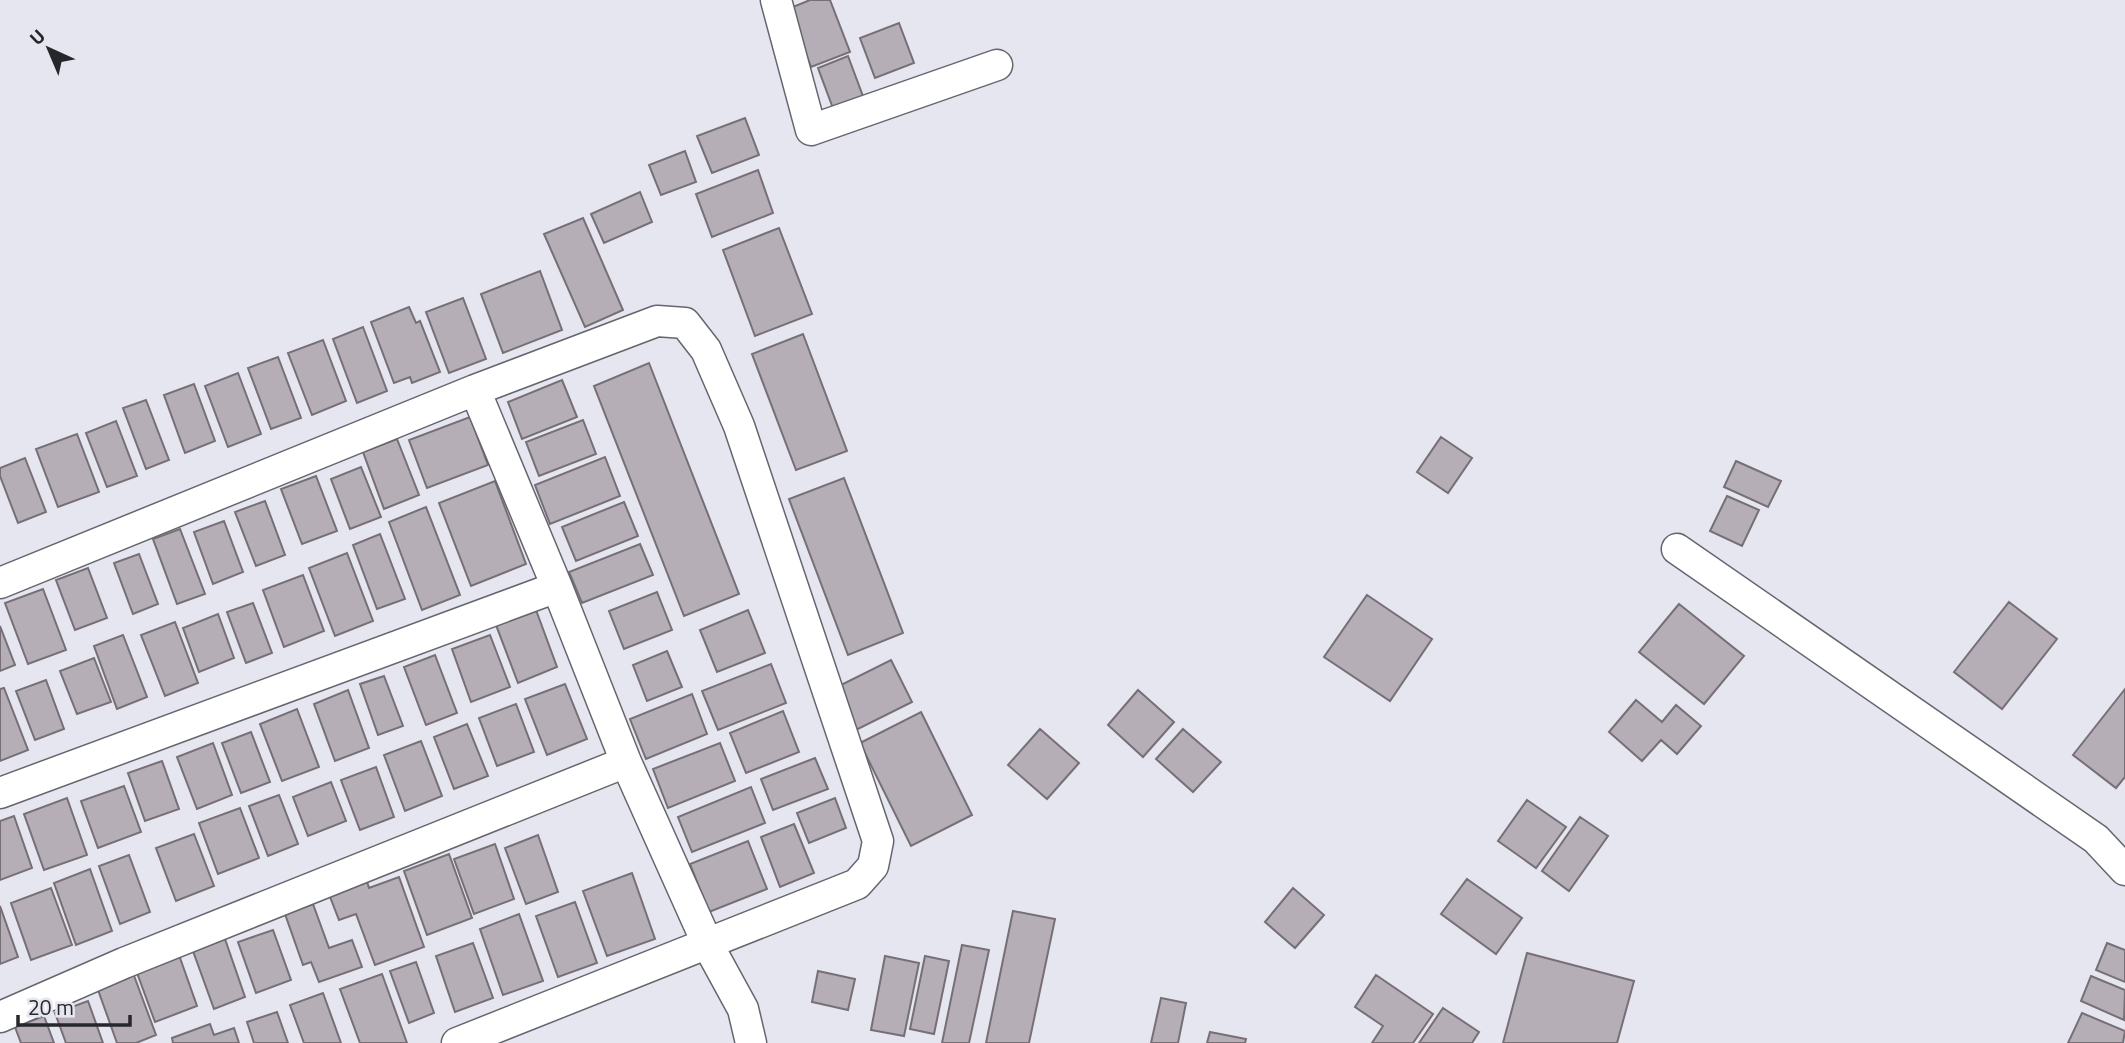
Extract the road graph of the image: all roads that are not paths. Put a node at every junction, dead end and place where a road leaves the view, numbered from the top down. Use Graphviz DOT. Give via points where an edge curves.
graph roads {
  1 [pos="776,0"];
  2 [pos="997,65"];
  3 [pos="475,390"];
  4 [pos="1677,549"];
  5 [pos="0,583"];
  6 [pos="557,587"];
  7 [pos="626,762"];
  8 [pos="0,793"];
  9 [pos="2125,870"];
  10 [pos="708,945"];
  11 [pos="0,1017"];
  12 [pos="457,1043"];
  13 [pos="751,1043"];
  1 -- 2 [label="street" via="811,130"];
  3 -- 5 [label="street"];
  3 -- 6 [label="street"];
  3 -- 10 [label="street" via="657,321 685,323 706,350 740,426 878,841 873,866 857,884"];
  4 -- 9 [label="street" via="2096,839"];
  6 -- 7 [label="street"];
  6 -- 8 [label="street"];
  7 -- 10 [label="street"];
  7 -- 11 [label="street"];
  10 -- 12 [label="street"];
  10 -- 13 [label="street" via="743,1009"];
}
